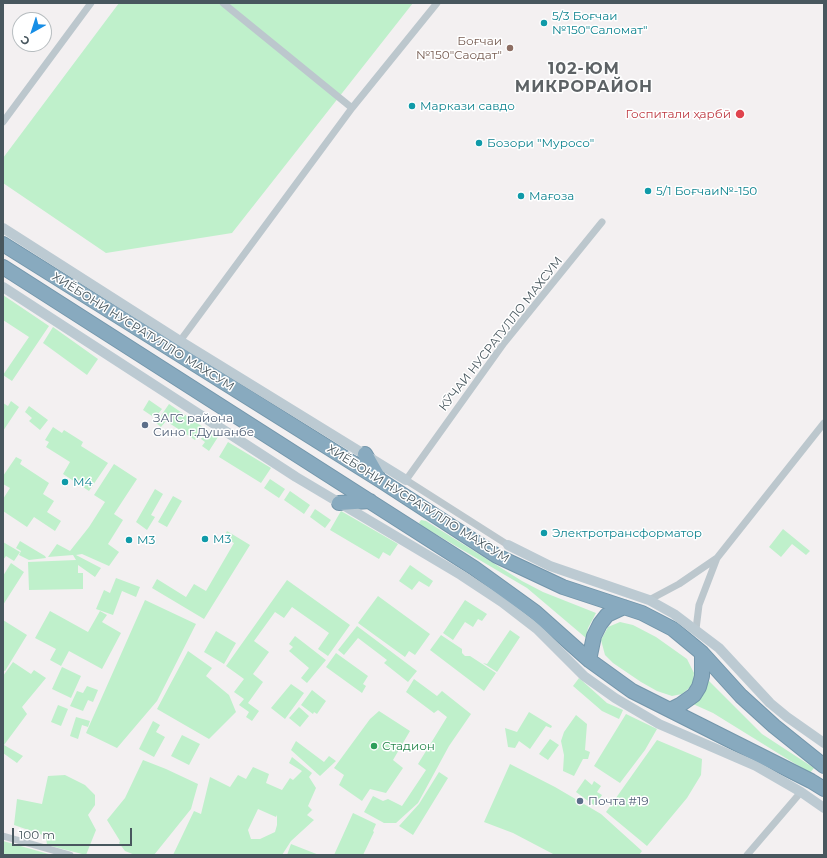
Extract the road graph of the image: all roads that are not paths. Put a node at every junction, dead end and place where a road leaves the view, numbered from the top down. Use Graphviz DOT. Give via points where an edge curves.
graph roads {
  1 [pos="91,3"];
  2 [pos="223,3"];
  3 [pos="437,3"];
  4 [pos="352,108"];
  5 [pos="3,122"];
  6 [pos="602,222"];
  7 [pos="3,228"];
  8 [pos="3,244"];
  9 [pos="21,255"];
  10 [pos="7,269"];
  11 [pos="3,287"];
  12 [pos="180,341"];
  13 [pos="824,423"];
  14 [pos="365,454"];
  15 [pos="380,480"];
  16 [pos="406,480"];
  17 [pos="370,501"];
  18 [pos="339,503"];
  19 [pos="508,545"];
  20 [pos="717,558"];
  21 [pos="649,600"];
  22 [pos="624,607"];
  23 [pos="696,629"];
  24 [pos="702,653"];
  25 [pos="589,660"];
  26 [pos="670,710"];
  27 [pos="824,743"];
  28 [pos="824,766"];
  29 [pos="824,789"];
  30 [pos="801,792"];
  31 [pos="824,808"];
  32 [pos="3,836"];
  33 [pos="70,855"];
  34 [pos="747,855"];
  1 -- 5 [label="street"];
  2 -- 4 [label="street"];
  3 -- 4 [label="street"];
  4 -- 12 [label="street"];
  6 -- 16 [label="street, КӮЧАИ НУСРАТУЛЛО МАХСУМ" via="504,343"];
  7 -- 12 [label="street"];
  8 -- 9 [label="highway, ХИЁБОНИ НУСРАТУЛЛО МАХСУМ"];
  9 -- 10 [label="highway"];
  9 -- 15 [label="highway, ХИЁБОНИ НУСРАТУЛЛО МАХСУМ"];
  10 -- 17 [label="highway, ХИЁБОНИ НУСРАТУЛЛО МАХСУМ"];
  11 -- 18 [label="street"];
  12 -- 14 [label="street"];
  13 -- 20 [label="street"];
  14 -- 15 [label="highway"];
  14 -- 16 [label="street"];
  15 -- 22 [label="highway, ХИЁБОНИ НУСРАТУЛЛО МАХСУМ" via="497,556 563,587"];
  16 -- 19 [label="street"];
  17 -- 18 [label="highway"];
  17 -- 25 [label="highway, ХИЁБОНИ НУСРАТУЛЛО МАХСУМ" via="513,595"];
  18 -- 30 [label="street" via="502,602 537,629 584,676 615,698 660,724 756,766"];
  19 -- 21 [label="street" via="550,566"];
  20 -- 21 [label="street" via="679,584"];
  20 -- 23 [label="street" via="699,605"];
  21 -- 23 [label="street"];
  22 -- 24 [label="highway, ХИЁБОНИ НУСРАТУЛЛО МАХСУМ" via="673,629"];
  22 -- 25 [label="highway" via="607,615 600,624 594,636"];
  23 -- 27 [label="street" via="719,648 770,703"];
  24 -- 26 [label="highway" via="702,676 699,687 694,695"];
  24 -- 28 [label="highway, ХИЁБОНИ НУСРАТУЛЛО МАХСУМ" via="747,701"];
  25 -- 26 [label="highway, ХИЁБОНИ НУСРАТУЛЛО МАХСУМ" via="632,692"];
  26 -- 29 [label="highway, ХИЁБОНИ НУСРАТУЛЛО МАХСУМ"];
  30 -- 31 [label="street"];
  30 -- 34 [label="street"];
  32 -- 33 [label="street"];
}
